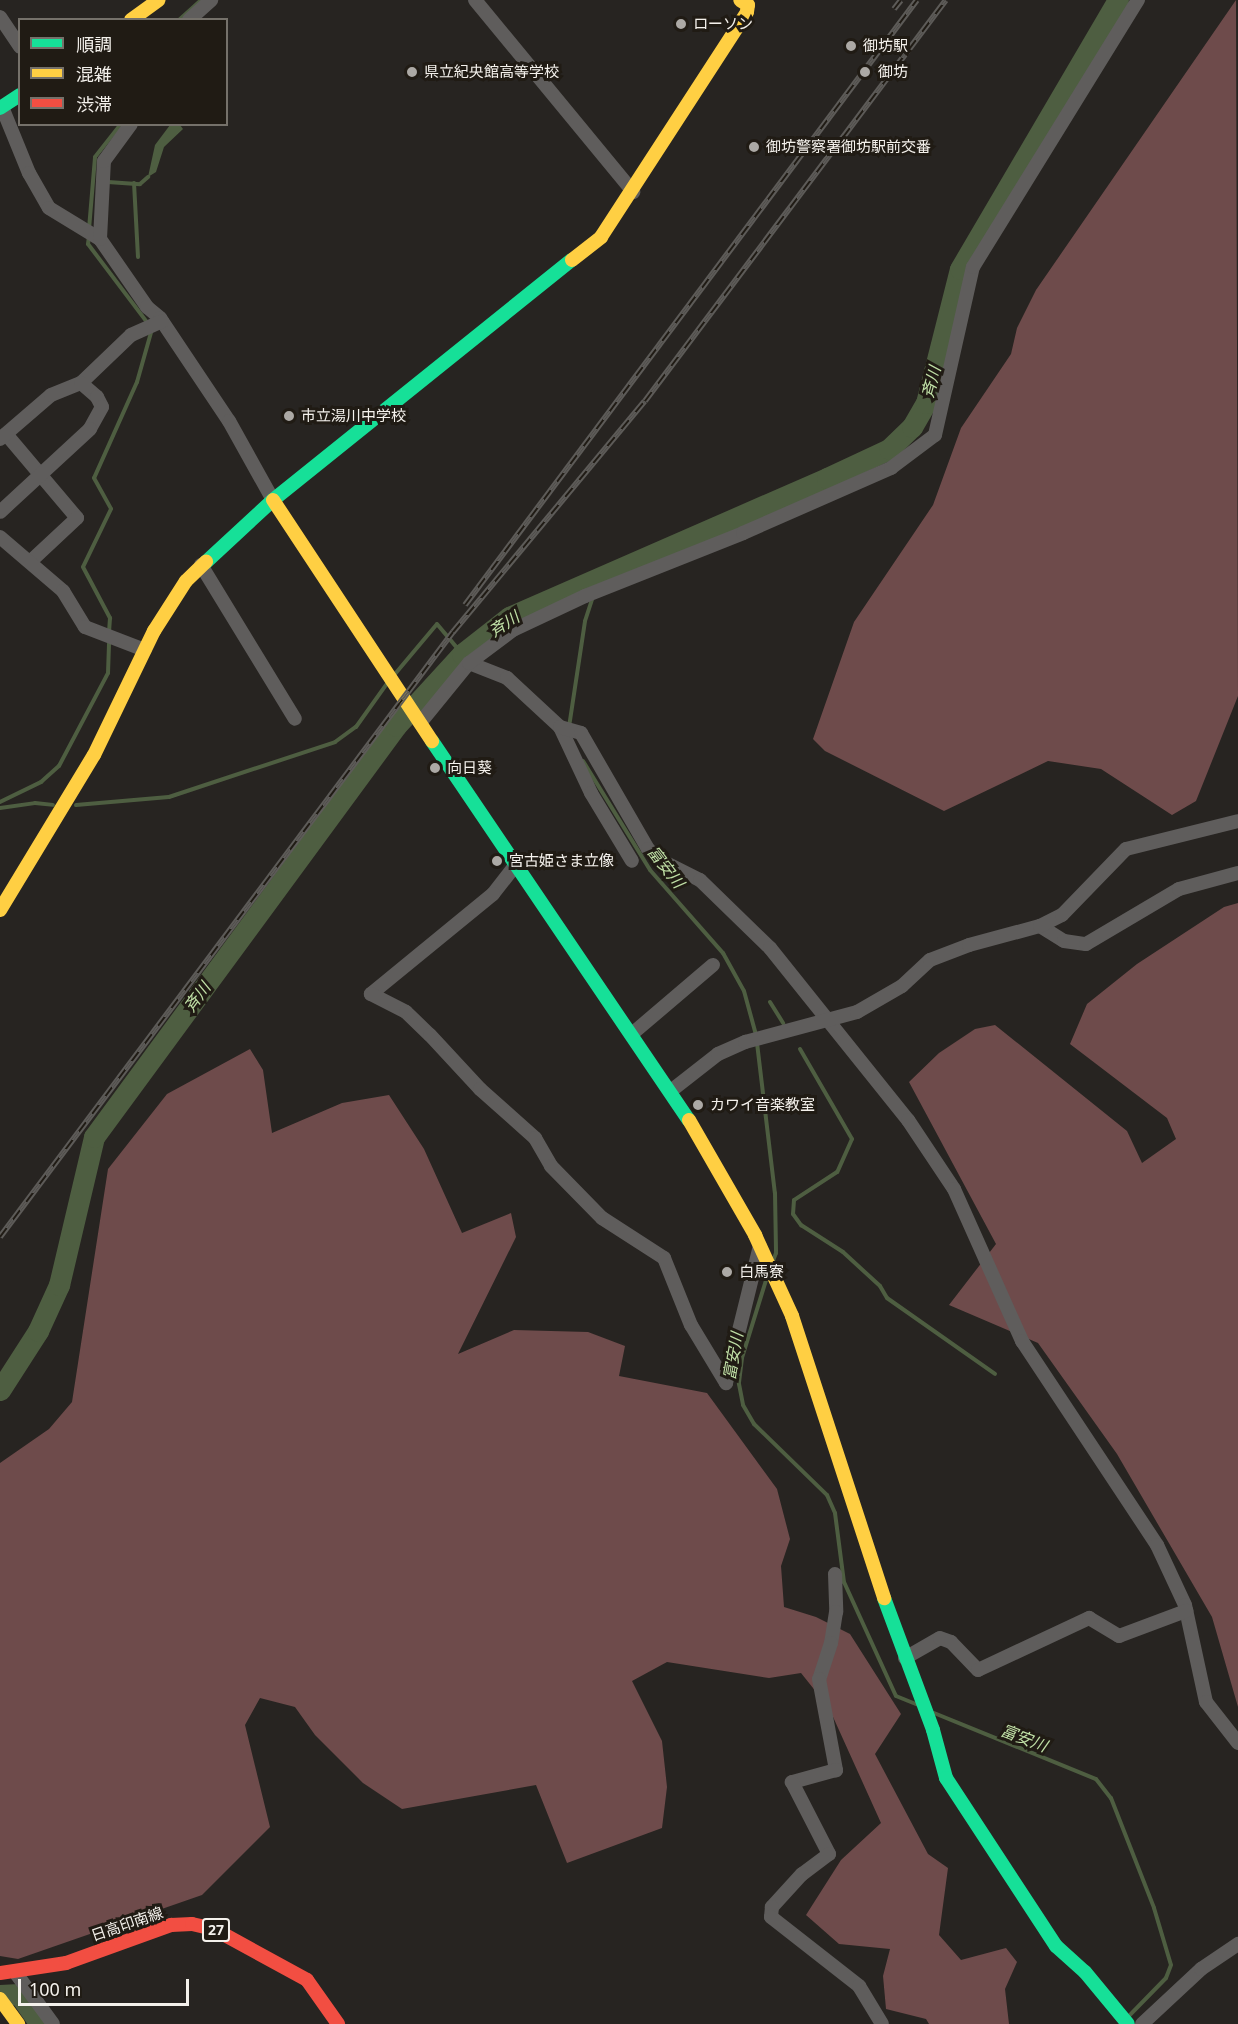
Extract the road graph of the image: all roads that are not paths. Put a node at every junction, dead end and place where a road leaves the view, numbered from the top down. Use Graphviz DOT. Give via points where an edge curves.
graph roads {
  1 [pos="211,0"];
  2 [pos="475,0"];
  3 [pos="1138,0"];
  4 [pos="155,1"];
  5 [pos="744,2"];
  6 [pos="0,17"];
  7 [pos="133,18"];
  8 [pos="191,18"];
  9 [pos="18,44"];
  10 [pos="18,96"];
  11 [pos="1,108"];
  12 [pos="130,126"];
  13 [pos="633,192"];
  14 [pos="100,239"];
  15 [pos="162,321"];
  16 [pos="81,383"];
  17 [pos="3,437"];
  18 [pos="40,475"];
  19 [pos="273,500"];
  20 [pos="0,512"];
  21 [pos="0,537"];
  22 [pos="30,562"];
  23 [pos="201,565"];
  24 [pos="145,650"];
  25 [pos="469,663"];
  26 [pos="295,719"];
  27 [pos="420,723"];
  28 [pos="560,726"];
  29 [pos="1238,821"];
  30 [pos="632,861"];
  31 [pos="519,862"];
  32 [pos="1238,873"];
  33 [pos="0,910"];
  34 [pos="1040,926"];
  35 [pos="713,966"];
  36 [pos="831,1022"];
  37 [pos="633,1034"];
  38 [pos="672,1090"];
  39 [pos="758,1243"];
  40 [pos="835,1574"];
  41 [pos="1186,1611"];
  42 [pos="905,1658"];
  43 [pos="1238,1743"];
  44 [pos="1238,1944"];
  45 [pos="15,1972"];
  46 [pos="0,1973"];
  47 [pos="3,2003"];
  48 [pos="1124,2019"];
  49 [pos="18,2024"];
  50 [pos="53,2024"];
  51 [pos="338,2024"];
  52 [pos="882,2024"];
  53 [pos="1142,2024"];
  1 -- 8 [label="street"];
  2 -- 13 [label="street"];
  3 -- 25 [label="street" via="973,267 935,435 891,468 585,596 513,630"];
  4 -- 7 [label="street"];
  5 -- 13 [label="street" via="747,12"];
  6 -- 9 [label="street"];
  10 -- 11 [label="street"];
  11 -- 14 [label="street" via="49,208"];
  12 -- 14 [label="street" via="104,161"];
  13 -- 19 [label="street" via="601,237 572,262"];
  14 -- 15 [label="street" via="147,307"];
  15 -- 16 [label="street" via="131,335"];
  15 -- 19 [label="street" via="229,421"];
  16 -- 17 [label="street" via="51,395"];
  16 -- 18 [label="street" via="102,407 90,429"];
  17 -- 18 [label="street"];
  18 -- 20 [label="street"];
  18 -- 22 [label="street" via="77,518"];
  19 -- 23 [label="street"];
  19 -- 27 [label="street"];
  21 -- 22 [label="street"];
  22 -- 24 [label="street" via="63,591 85,627"];
  23 -- 24 [label="street" via="186,581"];
  23 -- 26 [label="street"];
  24 -- 33 [label="street" via="94,755"];
  25 -- 27 [label="street"];
  25 -- 28 [label="street" via="507,678"];
  27 -- 31 [label="street"];
  28 -- 30 [label="street" via="591,793"];
  28 -- 36 [label="street" via="581,733 648,849 660,860 700,880 718,897 793,971"];
  29 -- 34 [label="street" via="1126,849 1062,915"];
  31 -- 37 [label="street"];
  31 -- 39 [label="street" via="493,894 371,994 406,1012 430,1035 480,1089 536,1138 551,1166 602,1218 664,1258 691,1325 726,1383"];
  32 -- 34 [label="street" via="1179,889 1086,944 1064,941"];
  34 -- 36 [label="street" via="930,960 902,986"];
  35 -- 37 [label="street"];
  36 -- 38 [label="street" via="745,1042 718,1054"];
  36 -- 41 [label="street" via="893,1098 954,1189 1022,1341 1157,1545"];
  37 -- 38 [label="street"];
  38 -- 39 [label="street"];
  39 -- 42 [label="street" via="780,1286"];
  40 -- 52 [label="street" via="837,1612 819,1679 836,1770 792,1782 829,1854 801,1874 772,1907 771,1917 859,1986"];
  41 -- 42 [label="street" via="1119,1636 1089,1618 978,1670 951,1642 940,1638"];
  41 -- 43 [label="street" via="1206,1702"];
  42 -- 48 [label="street" via="933,1730 946,1778 966,1813 1056,1947 1085,1972"];
  44 -- 53 [label="street" via="1201,1969"];
  45 -- 46 [label="street, 日高印南線 / 27"];
  45 -- 50 [label="street"];
  45 -- 51 [label="street, 日高印南線 / 27" via="66,1963 171,1926 192,1924 214,1929 307,1980"];
  47 -- 49 [label="street"];
}
